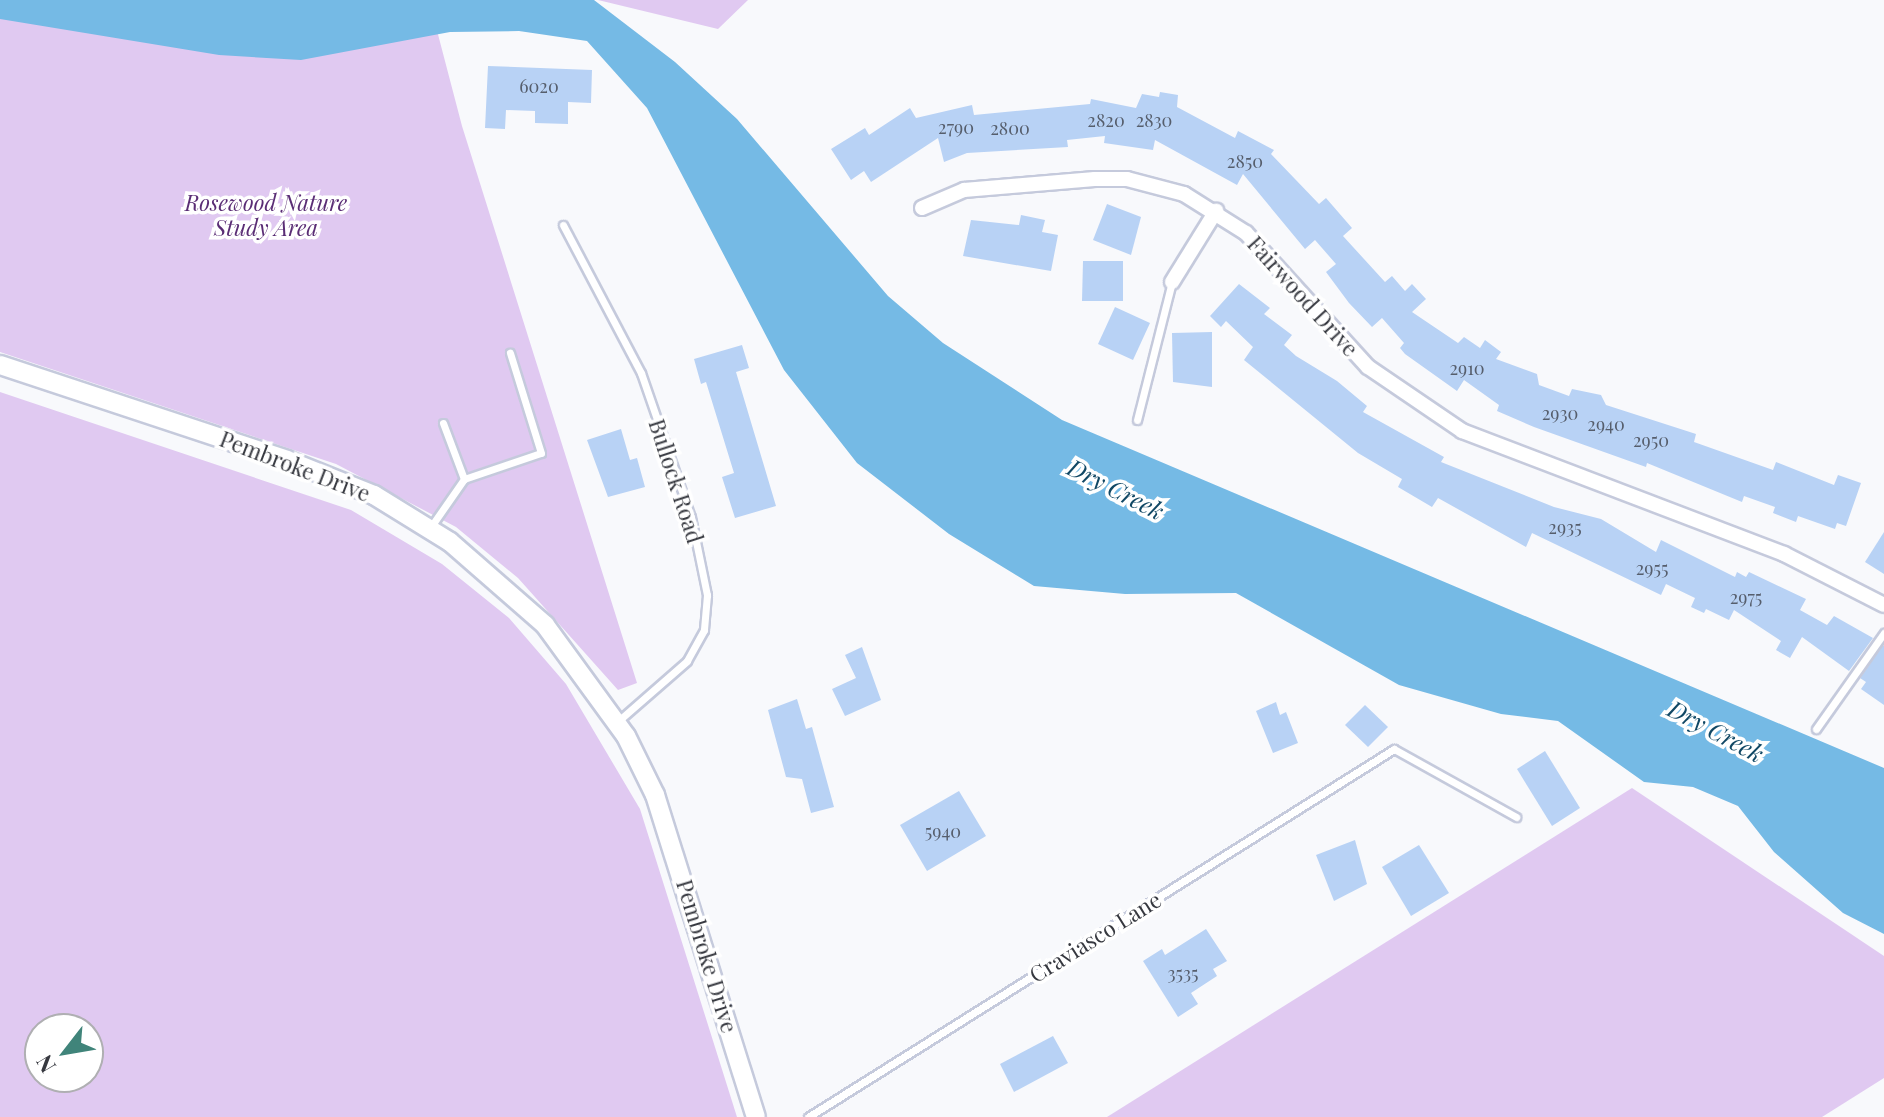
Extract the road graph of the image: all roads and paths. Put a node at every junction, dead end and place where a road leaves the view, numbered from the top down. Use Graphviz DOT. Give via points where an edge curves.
graph roads {
  1 [pos="922,208"];
  2 [pos="1216,211"];
  3 [pos="563,225"];
  4 [pos="1172,282"];
  5 [pos="510,353"];
  6 [pos="0,365"];
  7 [pos="1137,420"];
  8 [pos="443,423"];
  9 [pos="464,479"];
  10 [pos="430,528"];
  11 [pos="1884,605"];
  12 [pos="1884,633"];
  13 [pos="617,722"];
  14 [pos="1816,729"];
  15 [pos="1516,817"];
  16 [pos="756,1117"];
  17 [pos="808,1117"];
  1 -- 2 [label="street, Fairwood Drive" via="943,196 993,185 1127,179 1184,194"];
  2 -- 4 [label="street"];
  2 -- 11 [label="street, Fairwood Drive" via="1273,259 1332,333 1368,367 1462,431 1784,554"];
  3 -- 13 [label="lane, Bullock Road" via="641,373 691,517 707,595 704,630 687,661"];
  4 -- 7 [label="lane"];
  5 -- 9 [label="lane" via="541,453"];
  6 -- 10 [label="street, Pembroke Drive" via="331,475"];
  8 -- 9 [label="lane"];
  9 -- 10 [label="lane"];
  10 -- 13 [label="street, Pembroke Drive" via="545,625"];
  12 -- 14 [label="lane"];
  13 -- 16 [label="street, Pembroke Drive" via="669,833"];
  15 -- 17 [label="lane, Craviasco Lane" via="1394,749"];
}
